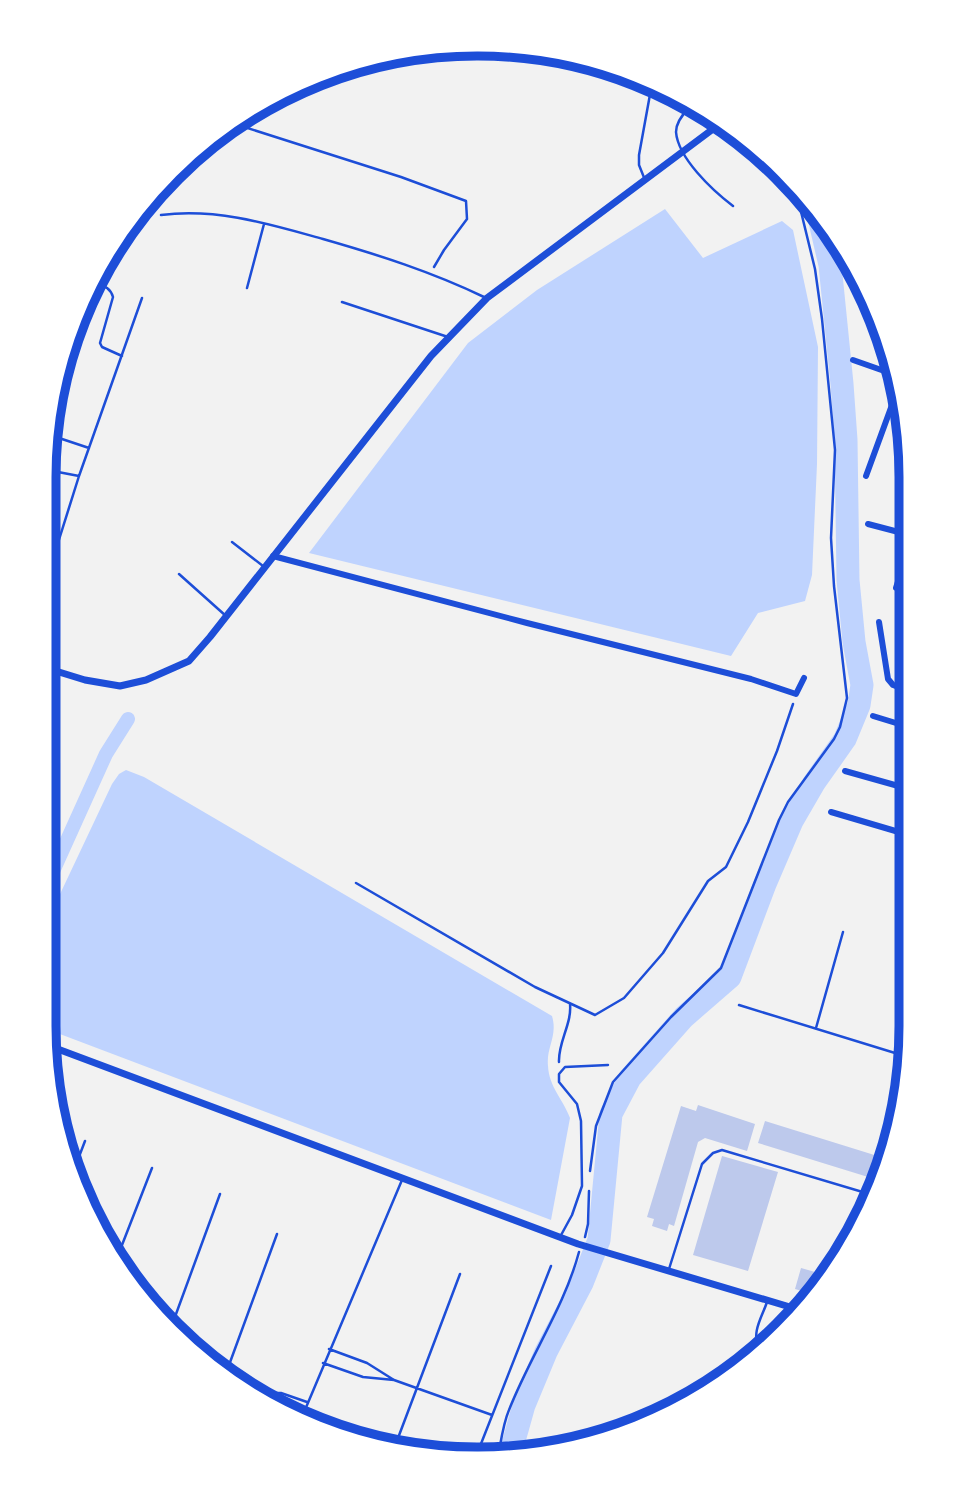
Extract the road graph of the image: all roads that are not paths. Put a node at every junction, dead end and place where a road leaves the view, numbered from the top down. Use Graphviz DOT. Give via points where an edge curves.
graph roads {
  1 [pos="650,93"];
  2 [pos="686,111"];
  3 [pos="714,128"];
  4 [pos="682,152"];
  5 [pos="645,180"];
  6 [pos="733,206"];
  7 [pos="161,215"];
  8 [pos="264,223"];
  9 [pos="102,285"];
  10 [pos="247,288"];
  11 [pos="142,298"];
  12 [pos="487,298"];
  13 [pos="342,302"];
  14 [pos="448,337"];
  15 [pos="122,356"];
  16 [pos="853,360"];
  17 [pos="886,372"];
  18 [pos="892,402"];
  19 [pos="58,438"];
  20 [pos="89,448"];
  21 [pos="56,472"];
  22 [pos="79,476"];
  23 [pos="866,476"];
  24 [pos="868,524"];
  25 [pos="899,532"];
  26 [pos="232,542"];
  27 [pos="56,545"];
  28 [pos="273,556"];
  29 [pos="265,567"];
  30 [pos="179,574"];
  31 [pos="899,578"];
  32 [pos="896,588"];
  33 [pos="226,616"];
  34 [pos="879,622"];
  35 [pos="56,671"];
  36 [pos="804,678"];
  37 [pos="899,687"];
  38 [pos="873,716"];
  39 [pos="899,724"];
  40 [pos="845,771"];
  41 [pos="899,786"];
  42 [pos="831,812"];
  43 [pos="899,832"];
  44 [pos="843,932"];
  45 [pos="739,1005"];
  46 [pos="816,1028"];
  47 [pos="57,1049"];
  48 [pos="898,1053"];
  49 [pos="607,1065"];
  50 [pos="85,1141"];
  51 [pos="78,1160"];
  52 [pos="152,1168"];
  53 [pos="404,1177"];
  54 [pos="865,1193"];
  55 [pos="220,1195"];
  56 [pos="277,1234"];
  57 [pos="560,1237"];
  58 [pos="120,1249"];
  59 [pos="551,1266"];
  60 [pos="668,1272"];
  61 [pos="460,1274"];
  62 [pos="768,1300"];
  63 [pos="791,1307"];
  64 [pos="174,1319"];
  65 [pos="755,1342"];
  66 [pos="329,1349"];
  67 [pos="323,1363"];
  68 [pos="229,1366"];
  69 [pos="394,1380"];
  70 [pos="417,1388"];
  71 [pos="271,1393"];
  72 [pos="307,1402"];
  73 [pos="304,1410"];
  74 [pos="492,1415"];
  75 [pos="398,1439"];
  76 [pos="480,1447"];
  1 -- 5 [label="lane" via="639,155"];
  2 -- 4 [label="lane" via="676,131"];
  3 -- 4 [label="street"];
  4 -- 5 [label="street"];
  4 -- 6 [label="lane"];
  5 -- 12 [label="street"];
  7 -- 8 [label="lane" via="218,213"];
  8 -- 10 [label="lane"];
  8 -- 12 [label="lane" via="384,256"];
  9 -- 15 [label="lane" via="113,298 100,343"];
  11 -- 15 [label="lane"];
  12 -- 14 [label="street"];
  13 -- 14 [label="lane"];
  14 -- 28 [label="street"];
  15 -- 20 [label="lane"];
  16 -- 17 [label="street"];
  18 -- 23 [label="street"];
  19 -- 20 [label="lane"];
  20 -- 22 [label="lane"];
  21 -- 22 [label="lane"];
  22 -- 27 [label="lane"];
  24 -- 25 [label="street"];
  26 -- 29 [label="lane"];
  28 -- 29 [label="street"];
  28 -- 36 [label="street" via="796,694"];
  29 -- 33 [label="street"];
  30 -- 33 [label="lane"];
  31 -- 32 [label="street"];
  33 -- 35 [label="street" via="189,661 146,680 120,685"];
  34 -- 37 [label="street" via="888,679"];
  38 -- 39 [label="street"];
  40 -- 41 [label="street"];
  42 -- 43 [label="street"];
  44 -- 46 [label="lane"];
  45 -- 46 [label="lane"];
  46 -- 48 [label="lane"];
  47 -- 53 [label="street"];
  49 -- 57 [label="lane" via="565,1067 560,1072 559,1082 577,1104 581,1121 582,1186"];
  50 -- 51 [label="lane"];
  52 -- 58 [label="lane"];
  53 -- 57 [label="street"];
  53 -- 66 [label="lane"];
  54 -- 60 [label="lane" via="722,1150 713,1153 702,1164"];
  55 -- 64 [label="lane"];
  56 -- 68 [label="lane"];
  57 -- 60 [label="street"];
  59 -- 74 [label="lane"];
  60 -- 62 [label="street"];
  61 -- 70 [label="lane"];
  62 -- 63 [label="street"];
  62 -- 65 [label="lane"];
  66 -- 67 [label="lane"];
  66 -- 69 [label="lane" via="367,1363"];
  67 -- 69 [label="lane" via="363,1377"];
  67 -- 72 [label="lane"];
  69 -- 70 [label="lane"];
  70 -- 74 [label="lane"];
  70 -- 75 [label="lane"];
  71 -- 72 [label="lane"];
  72 -- 73 [label="lane"];
  74 -- 76 [label="lane"];
}
